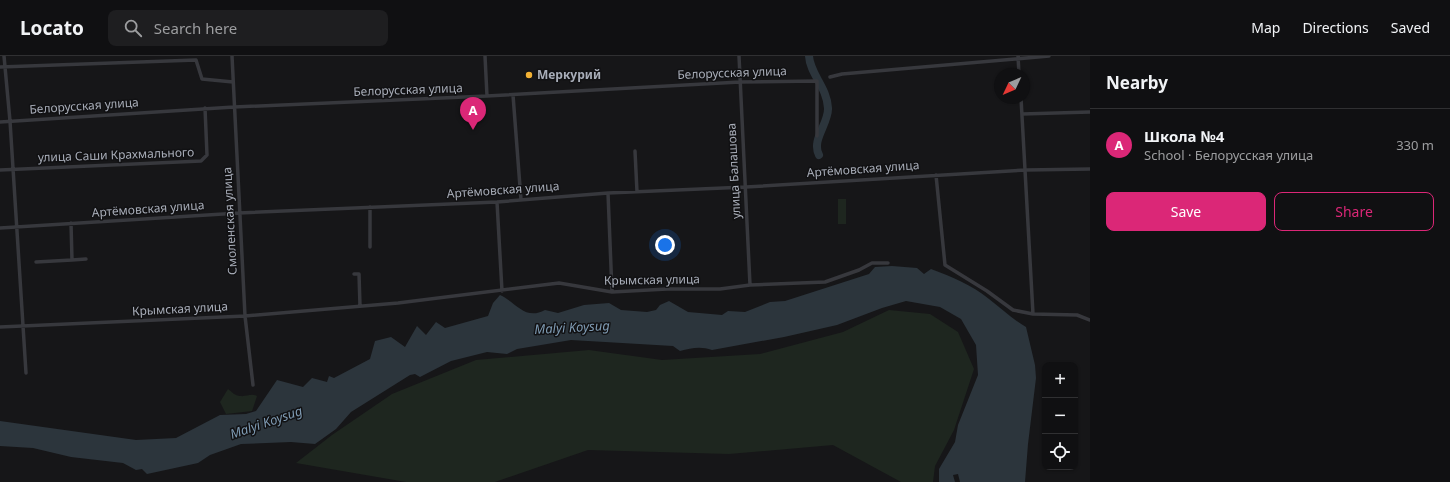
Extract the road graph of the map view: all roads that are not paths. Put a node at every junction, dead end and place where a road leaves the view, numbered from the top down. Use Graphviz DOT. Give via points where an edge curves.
graph roads {
  1 [pos="4,56"];
  2 [pos="232,56"];
  3 [pos="485,56"];
  4 [pos="739,56"];
  5 [pos="1049,56"];
  6 [pos="1018,57"];
  7 [pos="0,67"];
  8 [pos="5,67"];
  9 [pos="1019,68"];
  10 [pos="830,77"];
  11 [pos="233,82"];
  12 [pos="740,82"];
  13 [pos="513,95"];
  14 [pos="487,96"];
  15 [pos="1021,104"];
  16 [pos="234,107"];
  17 [pos="206,108"];
  18 [pos="1090,112"];
  19 [pos="1022,114"];
  20 [pos="10,121"];
  21 [pos="0,122"];
  22 [pos="817,136"];
  23 [pos="635,150"];
  24 [pos="13,169"];
  25 [pos="1090,169"];
  26 [pos="0,170"];
  27 [pos="1026,170"];
  28 [pos="936,175"];
  29 [pos="746,187"];
  30 [pos="637,192"];
  31 [pos="608,193"];
  32 [pos="521,200"];
  33 [pos="496,202"];
  34 [pos="370,207"];
  35 [pos="239,213"];
  36 [pos="71,223"];
  37 [pos="17,227"];
  38 [pos="0,228"];
  39 [pos="370,247"];
  40 [pos="86,259"];
  41 [pos="72,260"];
  42 [pos="36,262"];
  43 [pos="888,263"];
  44 [pos="354,274"];
  45 [pos="750,284"];
  46 [pos="502,291"];
  47 [pos="612,292"];
  48 [pos="360,306"];
  49 [pos="1033,314"];
  50 [pos="245,316"];
  51 [pos="1090,320"];
  52 [pos="23,326"];
  53 [pos="0,327"];
  54 [pos="26,374"];
  55 [pos="253,386"];
  1 -- 8 [label="street"];
  2 -- 11 [label="street, Смоленская улица"];
  3 -- 14 [label="street"];
  4 -- 12 [label="street, улица Балашова"];
  5 -- 6 [label="street"];
  6 -- 9 [label="street"];
  6 -- 10 [label="street"];
  7 -- 8 [label="street"];
  8 -- 11 [label="street" via="196,60 202,79"];
  8 -- 20 [label="street"];
  11 -- 16 [label="street, Смоленская улица"];
  12 -- 13 [label="street, Белорусская улица"];
  12 -- 22 [label="street, Белорусская улица" via="817,81"];
  12 -- 29 [label="street, улица Балашова"];
  13 -- 14 [label="street, Белорусская улица"];
  13 -- 32 [label="street"];
  14 -- 16 [label="street, Белорусская улица"];
  15 -- 19 [label="street"];
  16 -- 17 [label="street, Белорусская улица"];
  16 -- 35 [label="street, Смоленская улица"];
  17 -- 20 [label="street, Белорусская улица"];
  17 -- 24 [label="street, улица Саши Крахмального" via="207,155 202,161"];
  18 -- 19 [label="street"];
  19 -- 27 [label="street"];
  20 -- 21 [label="street, Белорусская улица"];
  20 -- 24 [label="street"];
  23 -- 30 [label="street"];
  24 -- 26 [label="street, улица Саши Крахмального"];
  24 -- 37 [label="street"];
  25 -- 27 [label="street, Артёмовская улица"];
  27 -- 28 [label="street, Артёмовская улица"];
  27 -- 49 [label="street"];
  28 -- 29 [label="street, Артёмовская улица"];
  28 -- 49 [label="street" via="945,265 1013,310"];
  29 -- 30 [label="street, Артёмовская улица"];
  29 -- 45 [label="street, улица Балашова"];
  30 -- 31 [label="street, Артёмовская улица"];
  31 -- 32 [label="street, Артёмовская улица"];
  31 -- 47 [label="street"];
  32 -- 33 [label="street, Артёмовская улица"];
  33 -- 34 [label="street, Артёмовская улица"];
  33 -- 46 [label="street"];
  34 -- 35 [label="street, Артёмовская улица"];
  34 -- 39 [label="street"];
  35 -- 36 [label="street, Артёмовская улица"];
  35 -- 50 [label="street, Смоленская улица"];
  36 -- 37 [label="street, Артёмовская улица"];
  36 -- 41 [label="street"];
  37 -- 38 [label="street, Артёмовская улица"];
  37 -- 52 [label="street"];
  40 -- 41 [label="street"];
  41 -- 42 [label="street"];
  43 -- 45 [label="street, Крымская улица" via="872,264 825,282"];
  44 -- 48 [label="street" via="359,274"];
  45 -- 47 [label="street, Крымская улица" via="720,289 667,288"];
  46 -- 47 [label="street, Крымская улица" via="559,283"];
  46 -- 48 [label="street, Крымская улица"];
  48 -- 50 [label="street, Крымская улица"];
  49 -- 51 [label="street" via="1078,315"];
  50 -- 52 [label="street, Крымская улица"];
  50 -- 55 [label="street, Смоленская улица"];
  52 -- 53 [label="street, Крымская улица"];
  52 -- 54 [label="street"];
}
